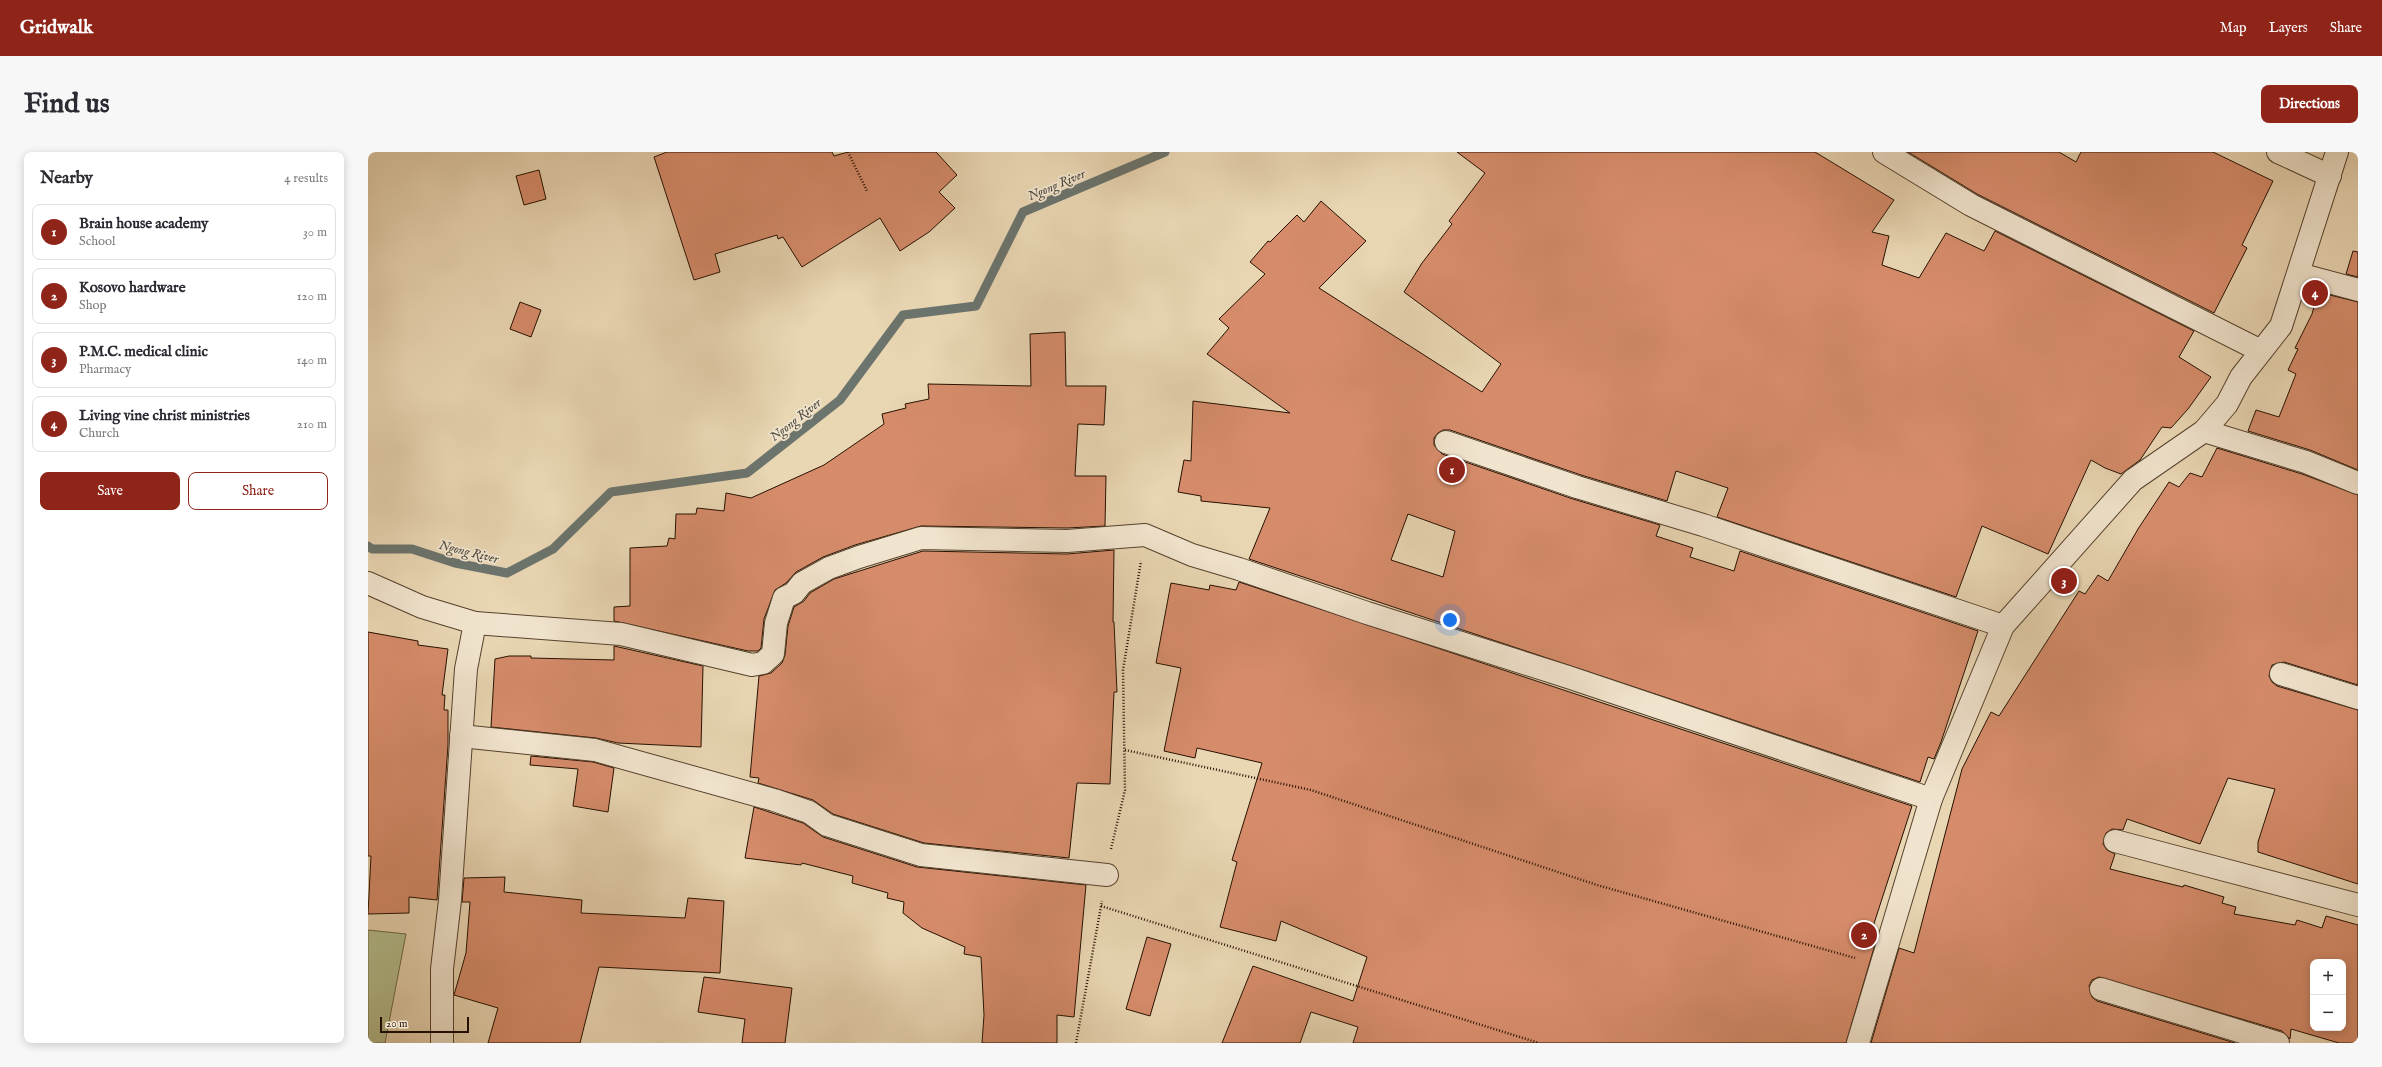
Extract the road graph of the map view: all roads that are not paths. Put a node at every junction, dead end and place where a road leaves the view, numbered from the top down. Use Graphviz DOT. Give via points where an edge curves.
graph roads {
  1 [pos="1884,152"];
  2 [pos="2278,152"];
  3 [pos="2337,152"];
  4 [pos="2330,176"];
  5 [pos="2299,274"];
  6 [pos="2358,290"];
  7 [pos="2261,351"];
  8 [pos="2204,431"];
  9 [pos="1446,442"];
  10 [pos="2358,483"];
  11 [pos="368,583"];
  12 [pos="475,623"];
  13 [pos="2003,626"];
  14 [pos="2281,674"];
  15 [pos="2358,698"];
  16 [pos="461,736"];
  17 [pos="1931,799"];
  18 [pos="2115,841"];
  19 [pos="1107,875"];
  20 [pos="2358,905"];
  21 [pos="2101,989"];
  22 [pos="442,1043"];
  23 [pos="1858,1043"];
  24 [pos="2278,1043"];
  1 -- 7 [label="street" via="1971,205"];
  2 -- 4 [label="street"];
  3 -- 4 [label="street"];
  4 -- 5 [label="street"];
  5 -- 6 [label="street"];
  5 -- 7 [label="street" via="2281,326"];
  7 -- 8 [label="street" via="2241,377 2227,404"];
  8 -- 10 [label="street" via="2306,462"];
  8 -- 13 [label="street" via="2134,480"];
  9 -- 13 [label="street"];
  11 -- 12 [label="street" via="422,607"];
  12 -- 16 [label="street" via="467,663"];
  12 -- 17 [label="street" via="621,634 752,665 763,663 774,654 776,623 784,598 794,593 802,583 829,568 859,557 921,538 1067,541 1145,535 1192,555 1239,568 1367,613 1568,677"];
  13 -- 17 [label="street"];
  14 -- 15 [label="street"];
  16 -- 19 [label="street" via="595,750 774,800 809,812 827,825 921,855"];
  16 -- 22 [label="street" via="450,900 442,969"];
  17 -- 23 [label="street"];
  18 -- 20 [label="street"];
  21 -- 24 [label="street"];
}
